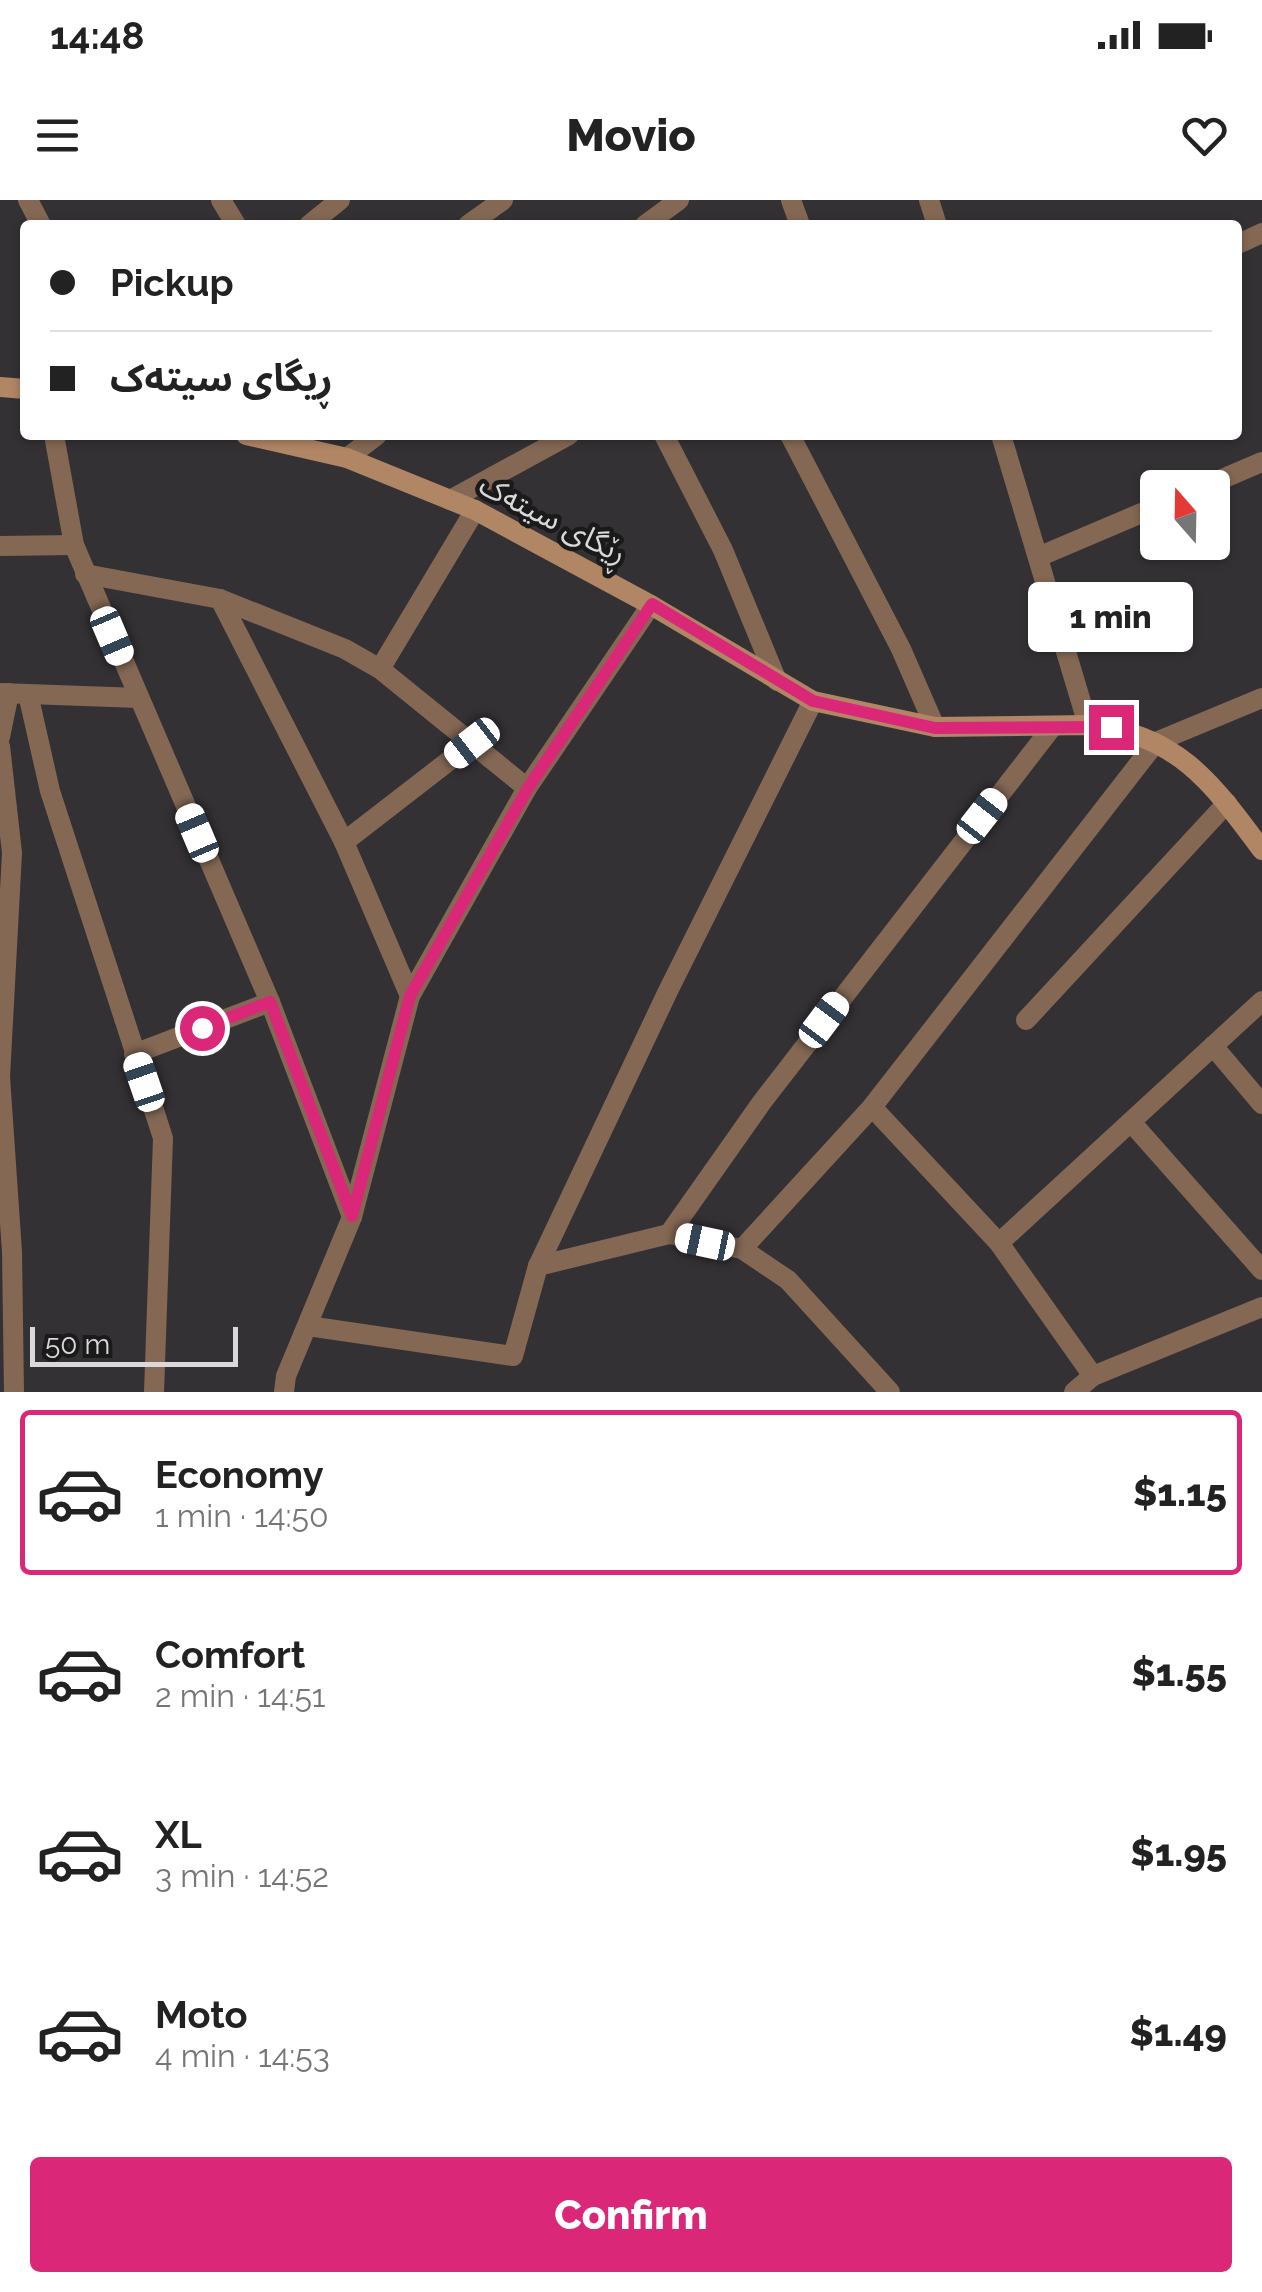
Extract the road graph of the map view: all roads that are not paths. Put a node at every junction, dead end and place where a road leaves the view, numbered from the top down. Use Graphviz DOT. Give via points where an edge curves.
graph roads {
  1 [pos="340,200"];
  2 [pos="504,200"];
  3 [pos="315,220"];
  4 [pos="475,220"];
  5 [pos="55,440"];
  6 [pos="292,440"];
  7 [pos="371,440"];
  8 [pos="561,440"];
  9 [pos="667,440"];
  10 [pos="793,440"];
  11 [pos="1003,440"];
  12 [pos="320,443"];
  13 [pos="348,458"];
  14 [pos="1262,462"];
  15 [pos="1230,476"];
  16 [pos="450,500"];
  17 [pos="475,510"];
  18 [pos="1140,514"];
  19 [pos="74,545"];
  20 [pos="0,546"];
  21 [pos="1038,558"];
  22 [pos="86,574"];
  23 [pos="220,600"];
  24 [pos="652,604"];
  25 [pos="380,669"];
  26 [pos="777,680"];
  27 [pos="12,694"];
  28 [pos="139,698"];
  29 [pos="1262,698"];
  30 [pos="813,701"];
  31 [pos="1088,725"];
  32 [pos="1053,726"];
  33 [pos="935,728"];
  34 [pos="0,737"];
  35 [pos="1156,742"];
  36 [pos="472,743"];
  37 [pos="0,746"];
  38 [pos="528,788"];
  39 [pos="1227,803"];
  40 [pos="344,842"];
  41 [pos="1262,850"];
  42 [pos="410,996"];
  43 [pos="1262,1001"];
  44 [pos="270,1002"];
  45 [pos="1026,1020"];
  46 [pos="1213,1046"];
  47 [pos="134,1054"];
  48 [pos="1262,1104"];
  49 [pos="872,1107"];
  50 [pos="1131,1122"];
  51 [pos="352,1216"];
  52 [pos="669,1234"];
  53 [pos="999,1243"];
  54 [pos="742,1250"];
  55 [pos="538,1266"];
  56 [pos="1262,1270"];
  57 [pos="1262,1307"];
  58 [pos="308,1326"];
  59 [pos="1093,1376"];
  60 [pos="14,1392"];
  61 [pos="154,1392"];
  62 [pos="284,1392"];
  63 [pos="890,1392"];
  64 [pos="1074,1392"];
  1 -- 3 [label="street"];
  2 -- 4 [label="street"];
  5 -- 19 [label="street"];
  6 -- 12 [label="street, ڕێگای سیتەک"];
  7 -- 13 [label="street"];
  8 -- 16 [label="street"];
  9 -- 26 [label="street" via="724,550"];
  10 -- 33 [label="street"];
  11 -- 21 [label="street"];
  12 -- 13 [label="street, ڕێگای سیتەک"];
  13 -- 16 [label="street, ڕێگای سیتەک"];
  14 -- 15 [label="street"];
  16 -- 17 [label="street, ڕێگای سیتەک"];
  17 -- 24 [label="street, ڕێگای سیتەک"];
  17 -- 25 [label="street"];
  18 -- 21 [label="street"];
  19 -- 20 [label="street"];
  19 -- 22 [label="street"];
  21 -- 31 [label="street"];
  22 -- 23 [label="street"];
  22 -- 28 [label="street"];
  23 -- 25 [label="street"];
  23 -- 40 [label="street"];
  24 -- 26 [label="street, ڕێگای سیتەک"];
  24 -- 38 [label="street"];
  25 -- 36 [label="street"];
  26 -- 30 [label="street, ڕێگای سیتەک"];
  27 -- 28 [label="street"];
  27 -- 34 [label="street"];
  27 -- 47 [label="street" via="50,790"];
  28 -- 44 [label="street"];
  29 -- 35 [label="street"];
  30 -- 33 [label="street, ڕێگای سیتەک"];
  30 -- 55 [label="street"];
  31 -- 32 [label="street, ڕێگای سیتەک"];
  31 -- 35 [label="street, ڕێگای سیتەک"];
  32 -- 33 [label="street, ڕێگای سیتەک"];
  32 -- 52 [label="street" via="796,1057"];
  35 -- 39 [label="street, ڕێگای سیتەک" via="1185,760"];
  35 -- 49 [label="street"];
  36 -- 38 [label="street"];
  36 -- 40 [label="street"];
  37 -- 60 [label="street" via="12,853 0,1077"];
  38 -- 42 [label="street"];
  39 -- 41 [label="street, ڕێگای سیتەک"];
  39 -- 45 [label="street"];
  40 -- 42 [label="street"];
  42 -- 51 [label="street"];
  43 -- 46 [label="street"];
  44 -- 47 [label="street"];
  44 -- 51 [label="street"];
  46 -- 48 [label="street"];
  46 -- 50 [label="street"];
  47 -- 61 [label="street" via="162,1138"];
  49 -- 53 [label="street"];
  49 -- 54 [label="street"];
  50 -- 53 [label="street"];
  50 -- 56 [label="street"];
  51 -- 58 [label="street"];
  52 -- 54 [label="street"];
  52 -- 55 [label="street"];
  53 -- 59 [label="street"];
  54 -- 63 [label="street" via="788,1280"];
  55 -- 58 [label="street" via="513,1356"];
  57 -- 59 [label="street"];
  58 -- 62 [label="street"];
  59 -- 64 [label="street"];
}
